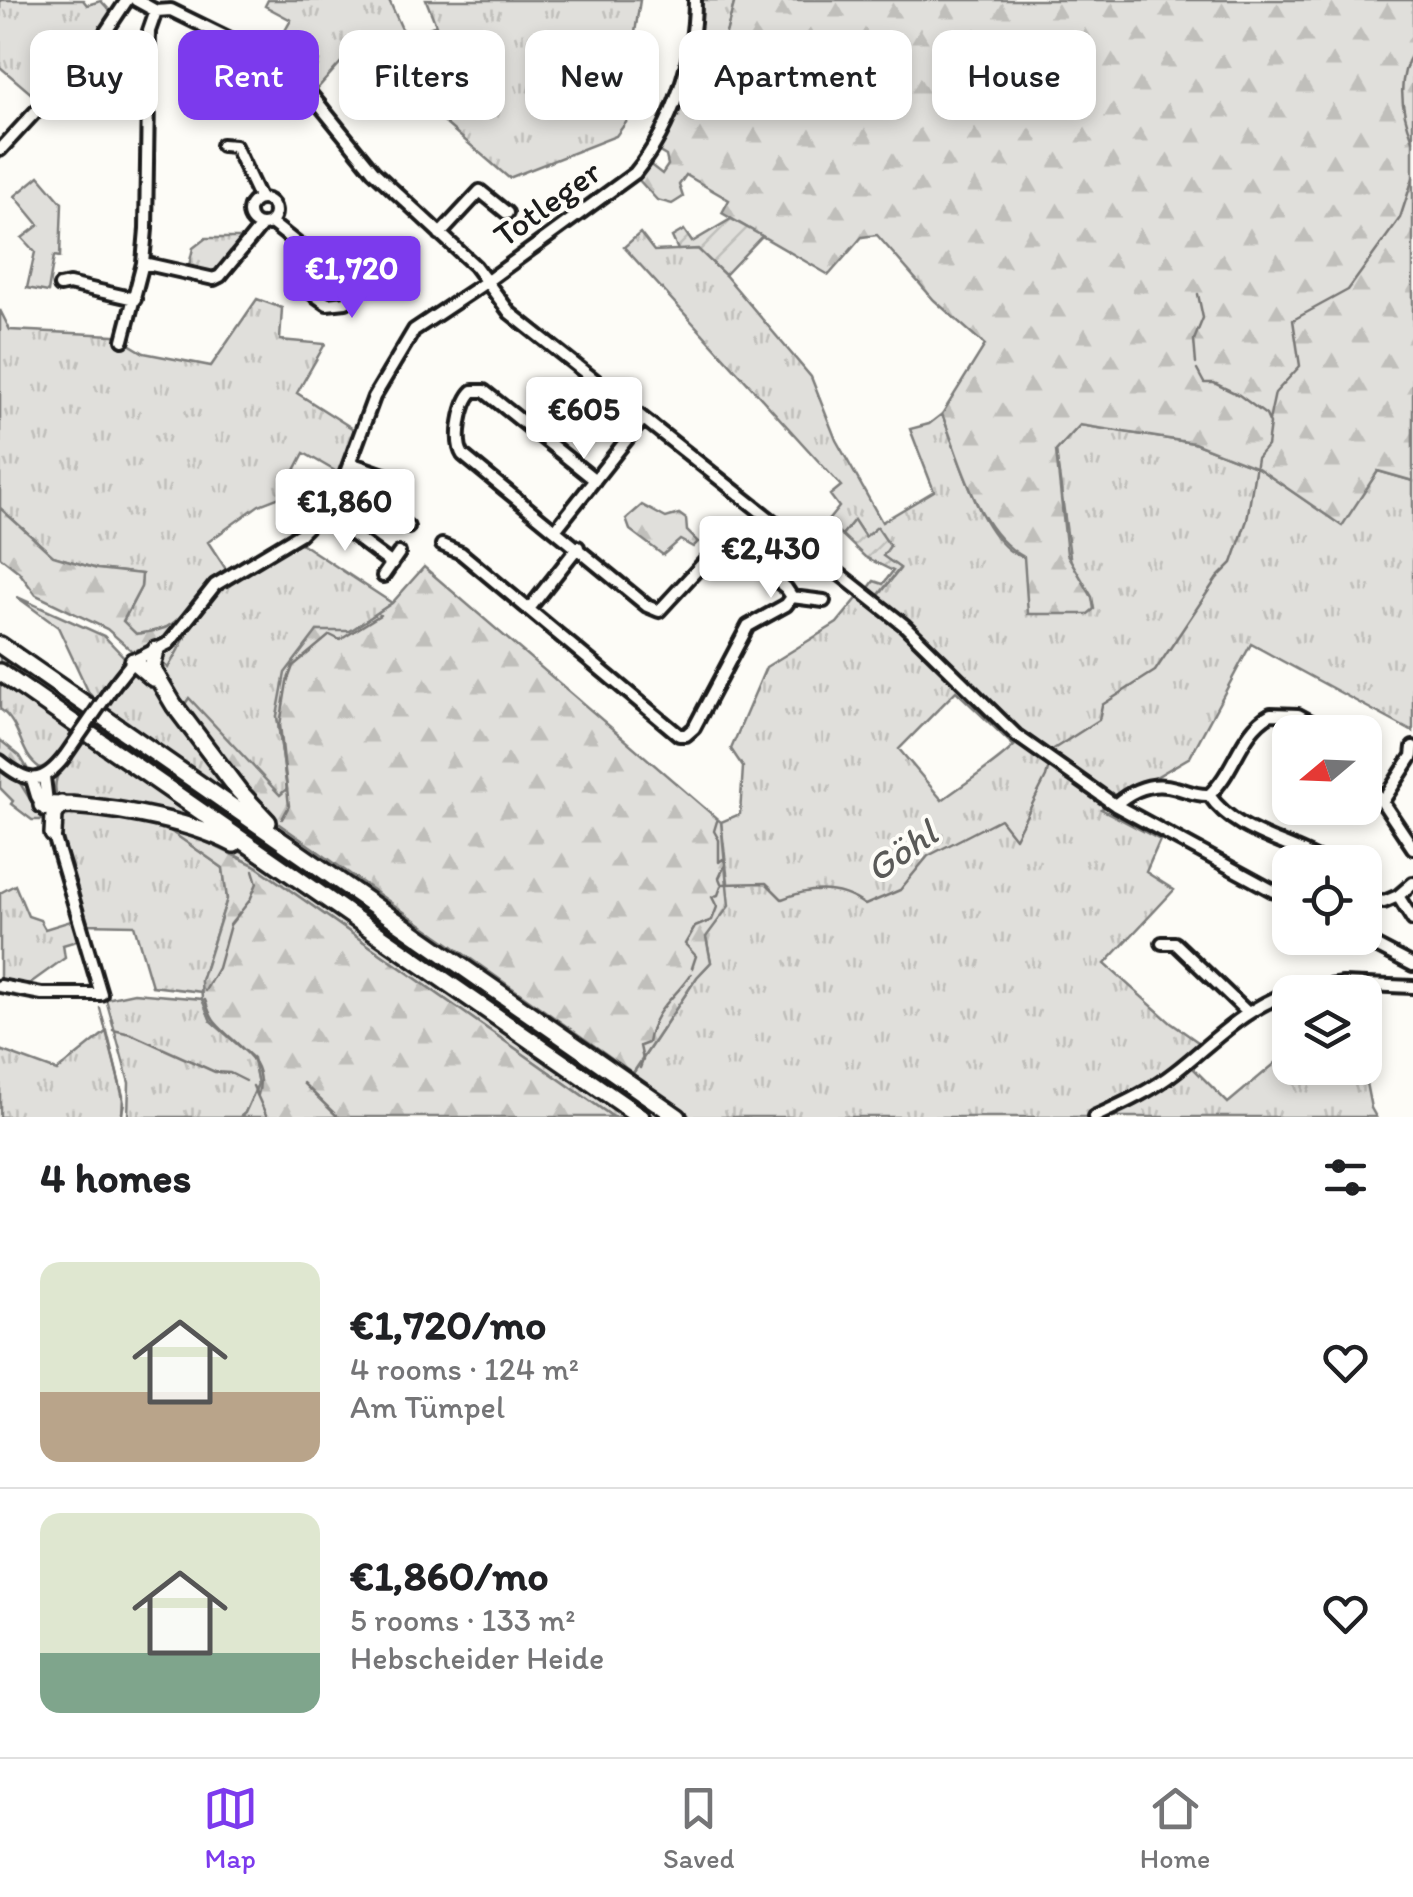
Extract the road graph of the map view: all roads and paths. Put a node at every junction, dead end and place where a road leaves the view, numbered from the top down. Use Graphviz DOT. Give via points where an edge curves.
graph roads {
  1 [pos="127,0"];
  2 [pos="136,0"];
  3 [pos="695,0"];
  4 [pos="156,10"];
  5 [pos="222,145"];
  6 [pos="0,150"];
  7 [pos="260,199"];
  8 [pos="507,212"];
  9 [pos="266,223"];
  10 [pos="440,234"];
  11 [pos="319,261"];
  12 [pos="142,263"];
  13 [pos="486,282"];
  14 [pos="60,286"];
  15 [pos="135,299"];
  16 [pos="123,340"];
  17 [pos="643,419"];
  18 [pos="350,463"];
  19 [pos="594,480"];
  20 [pos="322,512"];
  21 [pos="765,516"];
  22 [pos="408,528"];
  23 [pos="556,529"];
  24 [pos="442,545"];
  25 [pos="578,547"];
  26 [pos="738,550"];
  27 [pos="399,553"];
  28 [pos="392,564"];
  29 [pos="383,576"];
  30 [pos="792,597"];
  31 [pos="824,601"];
  32 [pos="529,609"];
  33 [pos="0,644"];
  34 [pos="156,650"];
  35 [pos="133,660"];
  36 [pos="0,672"];
  37 [pos="77,685"];
  38 [pos="163,688"];
  39 [pos="1294,715"];
  40 [pos="106,718"];
  41 [pos="1413,746"];
  42 [pos="0,761"];
  43 [pos="38,778"];
  44 [pos="1208,794"];
  45 [pos="1383,802"];
  46 [pos="1114,805"];
  47 [pos="50,807"];
  48 [pos="54,834"];
  49 [pos="1286,845"];
  50 [pos="1413,848"];
  51 [pos="295,850"];
  52 [pos="262,854"];
  53 [pos="1413,883"];
  54 [pos="1272,890"];
  55 [pos="1398,896"];
  56 [pos="1382,901"];
  57 [pos="1413,920"];
  58 [pos="1162,943"];
  59 [pos="1382,949"];
  60 [pos="1413,965"];
  61 [pos="0,986"];
  62 [pos="1382,986"];
  63 [pos="1413,987"];
  64 [pos="1272,1002"];
  65 [pos="1248,1013"];
  66 [pos="641,1117"];
  67 [pos="678,1117"];
  68 [pos="1094,1117"];
  1 -- 6 [label="street" via="97,45"];
  2 -- 4 [label="street"];
  3 -- 13 [label="street, Totleger" via="676,100 652,152 632,176"];
  4 -- 10 [label="street" via="171,10 290,70 373,171"];
  4 -- 12 [label="street" via="148,31"];
  5 -- 7 [label="street" via="235,146"];
  7 -- 9 [label="street" via="274,206"];
  7 -- 9 [label="street" via="250,215"];
  8 -- 10 [label="street" via="480,190"];
  9 -- 11 [label="street"];
  9 -- 12 [label="street" via="214,280"];
  10 -- 13 [label="street"];
  11 -- 11 [label="street" via="306,288 327,304 346,302 364,276 362,267 334,248"];
  12 -- 15 [label="street"];
  13 -- 17 [label="street" via="510,313"];
  13 -- 18 [label="street, Totleger" via="414,330 374,397"];
  14 -- 15 [label="street"];
  15 -- 16 [label="street"];
  17 -- 19 [label="street"];
  17 -- 21 [label="street"];
  18 -- 20 [label="street, Totleger"];
  18 -- 22 [label="street" via="401,486 388,512"];
  19 -- 23 [label="street"];
  19 -- 23 [label="street" via="484,391 466,397 459,450"];
  20 -- 28 [label="street"];
  20 -- 34 [label="street" via="293,538 215,585 172,640"];
  21 -- 26 [label="street"];
  21 -- 46 [label="street" via="904,626 1016,735"];
  23 -- 25 [label="street"];
  24 -- 32 [label="street"];
  25 -- 26 [label="street" via="658,611 708,558"];
  25 -- 32 [label="street"];
  26 -- 30 [label="street"];
  27 -- 28 [label="street"];
  28 -- 29 [label="street"];
  30 -- 31 [label="street"];
  30 -- 32 [label="street" via="748,626 686,735 673,732"];
  33 -- 40 [label="highway"];
  34 -- 35 [label="street"];
  34 -- 38 [label="highway" via="152,668"];
  35 -- 38 [label="highway"];
  35 -- 43 [label="street, bridge" via="64,756"];
  36 -- 52 [label="highway"];
  37 -- 40 [label="highway"];
  38 -- 51 [label="highway" via="249,804"];
  39 -- 44 [label="street" via="1261,720"];
  40 -- 51 [label="highway"];
  41 -- 45 [label="street"];
  42 -- 43 [label="street" via="16,774"];
  43 -- 47 [label="street"];
  44 -- 46 [label="street" via="1158,785"];
  44 -- 49 [label="street" via="1241,825"];
  45 -- 50 [label="street"];
  46 -- 54 [label="street"];
  47 -- 48 [label="highway"];
  47 -- 52 [label="highway" via="188,826"];
  48 -- 61 [label="street" via="101,994"];
  51 -- 67 [label="highway"];
  52 -- 66 [label="highway"];
  53 -- 55 [label="street"];
  55 -- 56 [label="street"];
  55 -- 57 [label="street"];
  58 -- 65 [label="street" via="1175,943"];
  59 -- 60 [label="street"];
  62 -- 63 [label="street"];
  64 -- 65 [label="street"];
  65 -- 68 [label="street" via="1172,1074"];
}
